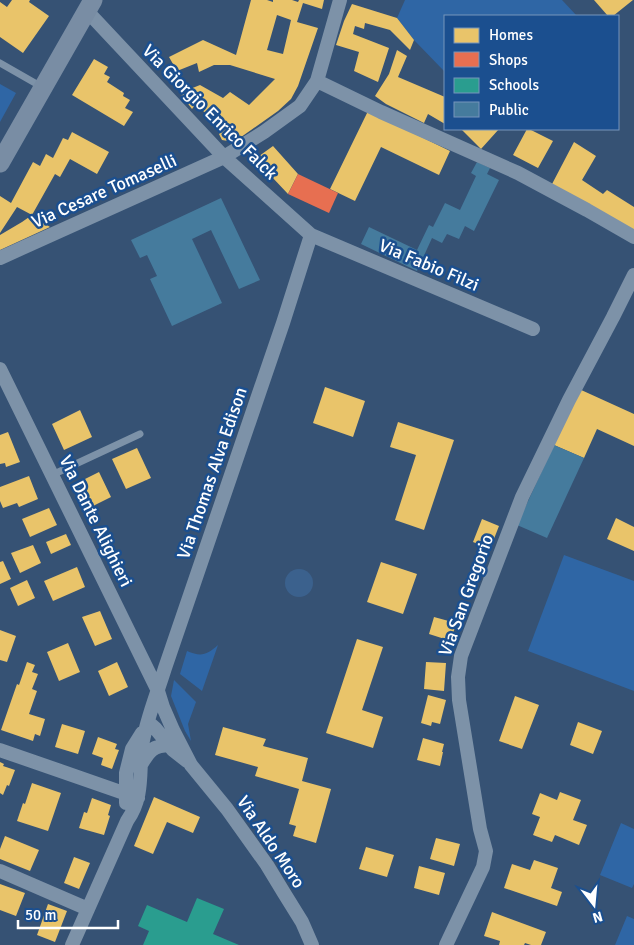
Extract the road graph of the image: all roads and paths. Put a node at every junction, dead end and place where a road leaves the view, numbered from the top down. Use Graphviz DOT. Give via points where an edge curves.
graph roads {
  1 [pos="340,0"];
  2 [pos="90,5"];
  3 [pos="0,63"];
  4 [pos="317,81"];
  5 [pos="43,88"];
  6 [pos="224,157"];
  7 [pos="0,163"];
  8 [pos="311,235"];
  9 [pos="634,237"];
  10 [pos="0,258"];
  11 [pos="634,275"];
  12 [pos="532,329"];
  13 [pos="0,369"];
  14 [pos="140,434"];
  15 [pos="52,474"];
  16 [pos="158,690"];
  17 [pos="148,722"];
  18 [pos="169,745"];
  19 [pos="0,750"];
  20 [pos="142,763"];
  21 [pos="192,765"];
  22 [pos="131,796"];
  23 [pos="0,871"];
  24 [pos="88,909"];
  25 [pos="72,945"];
  26 [pos="312,945"];
  27 [pos="446,945"];
  1 -- 4 [label="street, Via Cesare Tomaselli"];
  2 -- 5 [label="main road"];
  2 -- 6 [label="street, Via Giorgio Enrico Falck"];
  3 -- 5 [label="lane"];
  4 -- 6 [label="street, Via Cesare Tomaselli" via="300,106"];
  4 -- 9 [label="street" via="518,173"];
  5 -- 7 [label="main road"];
  6 -- 8 [label="street, Via Giorgio Enrico Falck"];
  6 -- 10 [label="street, Via Cesare Tomaselli"];
  8 -- 12 [label="street, Via Fabio Filzi"];
  8 -- 16 [label="street, Via Thomas Alva Edison"];
  11 -- 27 [label="street, Via San Gregorio" via="522,496 461,656 459,700 486,851 483,867"];
  13 -- 15 [label="street, Via Dante Alighieri"];
  14 -- 15 [label="lane"];
  15 -- 16 [label="street, Via Dante Alighieri"];
  16 -- 17 [label="street, Via Thomas Alva Edison"];
  16 -- 21 [label="street, Via Aldo Moro" via="173,730"];
  17 -- 18 [label="street, Via Aldo Moro"];
  17 -- 20 [label="street, Via Thomas Alva Edison"];
  17 -- 22 [label="street, Via Thomas Alva Edison" via="132,749 126,773"];
  18 -- 20 [label="street" via="157,746 148,752"];
  18 -- 21 [label="street, Via Aldo Moro"];
  19 -- 22 [label="street"];
  20 -- 22 [label="street, Via Thomas Alva Edison" via="141,775"];
  21 -- 26 [label="street, Via Aldo Moro" via="268,865"];
  22 -- 24 [label="street, Via Thomas Alva Edison" via="132,814"];
  23 -- 24 [label="street"];
  24 -- 25 [label="street, Via Thomas Alva Edison"];
}
